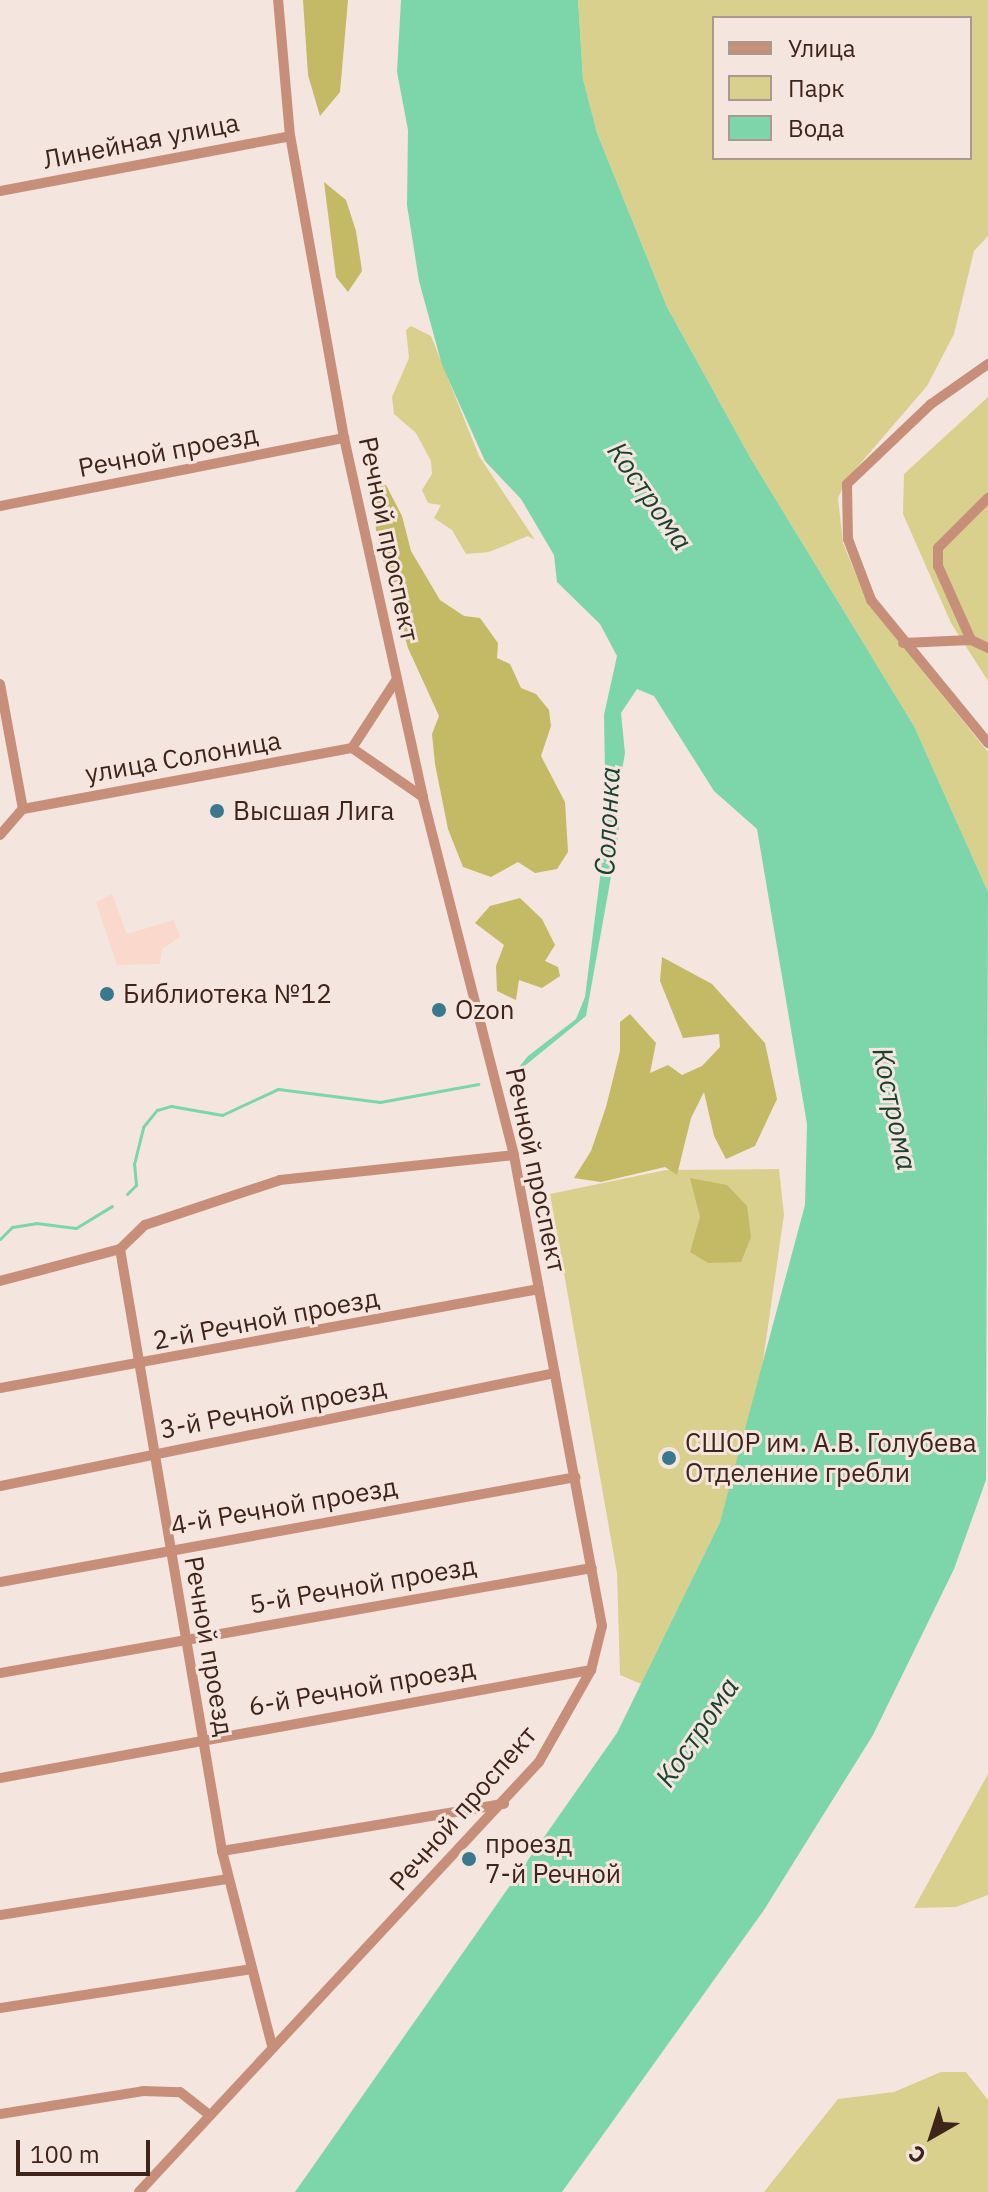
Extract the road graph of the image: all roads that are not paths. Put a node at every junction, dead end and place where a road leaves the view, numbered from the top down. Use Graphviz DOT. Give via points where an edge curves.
graph roads {
  1 [pos="278,0"];
  2 [pos="290,136"];
  3 [pos="0,191"];
  4 [pos="988,364"];
  5 [pos="344,438"];
  6 [pos="988,498"];
  7 [pos="0,506"];
  8 [pos="971,640"];
  9 [pos="903,643"];
  10 [pos="988,648"];
  11 [pos="397,679"];
  12 [pos="0,684"];
  13 [pos="988,743"];
  14 [pos="352,748"];
  15 [pos="423,797"];
  16 [pos="23,809"];
  17 [pos="0,835"];
  18 [pos="514,1155"];
  19 [pos="120,1249"];
  20 [pos="0,1281"];
  21 [pos="539,1289"];
  22 [pos="140,1365"];
  23 [pos="555,1373"];
  24 [pos="0,1388"];
  25 [pos="155,1455"];
  26 [pos="576,1477"];
  27 [pos="0,1486"];
  28 [pos="171,1549"];
  29 [pos="592,1568"];
  30 [pos="0,1582"];
  31 [pos="185,1638"];
  32 [pos="591,1670"];
  33 [pos="0,1673"];
  34 [pos="202,1737"];
  35 [pos="0,1778"];
  36 [pos="504,1804"];
  37 [pos="222,1851"];
  38 [pos="228,1879"];
  39 [pos="0,1915"];
  40 [pos="252,1969"];
  41 [pos="0,2008"];
  42 [pos="272,2046"];
  43 [pos="207,2113"];
  44 [pos="0,2114"];
  45 [pos="139,2192"];
  1 -- 2 [label="street, Речной проспект"];
  2 -- 3 [label="street, Линейная улица"];
  2 -- 5 [label="street, Речной проспект"];
  4 -- 9 [label="street" via="931,404 847,484 848,539 871,600"];
  5 -- 7 [label="street, Речной проезд"];
  5 -- 11 [label="street, Речной проспект"];
  6 -- 8 [label="street" via="938,548 938,566"];
  8 -- 9 [label="street"];
  8 -- 10 [label="street"];
  9 -- 13 [label="street"];
  11 -- 14 [label="street"];
  11 -- 15 [label="street, Речной проспект"];
  12 -- 16 [label="street"];
  14 -- 15 [label="street"];
  14 -- 16 [label="street, улица Солоница"];
  15 -- 18 [label="street, Речной проспект"];
  16 -- 17 [label="street"];
  18 -- 19 [label="street" via="280,1180 145,1225"];
  18 -- 21 [label="street, Речной проспект"];
  19 -- 20 [label="street"];
  19 -- 22 [label="street, Речной проезд"];
  21 -- 22 [label="street, 2-й Речной проезд"];
  21 -- 23 [label="street, Речной проспект"];
  22 -- 24 [label="street, 2-й Речной проезд"];
  22 -- 25 [label="street, Речной проезд"];
  23 -- 25 [label="street, 3-й Речной проезд"];
  23 -- 26 [label="street, Речной проспект"];
  25 -- 27 [label="street, 3-й Речной проезд"];
  25 -- 28 [label="street, Речной проезд"];
  26 -- 28 [label="street, 4-й Речной проезд"];
  26 -- 29 [label="street, Речной проспект"];
  28 -- 30 [label="street, 4-й Речной проезд"];
  28 -- 31 [label="street, Речной проезд"];
  29 -- 31 [label="street, 5-й Речной проезд"];
  29 -- 32 [label="street, Речной проспект" via="602,1626"];
  31 -- 33 [label="street, 5-й Речной проезд"];
  31 -- 34 [label="street, Речной проезд"];
  32 -- 34 [label="street, 6-й Речной проезд"];
  32 -- 36 [label="street, Речной проспект" via="566,1721"];
  34 -- 35 [label="street, 6-й Речной проезд"];
  34 -- 37 [label="street, Речной проезд"];
  36 -- 37 [label="street"];
  36 -- 42 [label="street, Речной проспект"];
  37 -- 38 [label="street, Речной проезд"];
  38 -- 39 [label="street"];
  38 -- 40 [label="street, Речной проезд"];
  40 -- 41 [label="street"];
  40 -- 42 [label="street, Речной проезд"];
  42 -- 43 [label="street, Речной проспект"];
  43 -- 44 [label="street" via="180,2092 143,2091"];
  43 -- 45 [label="street, Речной проспект"];
}
